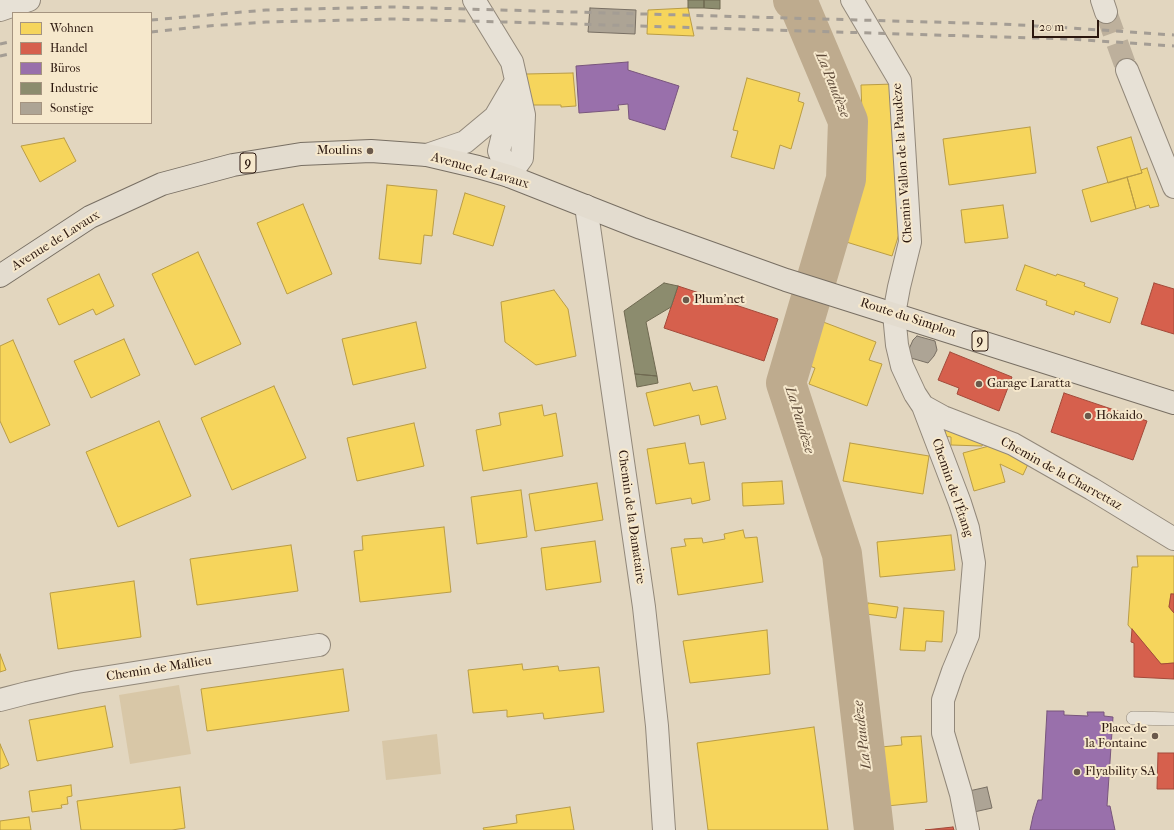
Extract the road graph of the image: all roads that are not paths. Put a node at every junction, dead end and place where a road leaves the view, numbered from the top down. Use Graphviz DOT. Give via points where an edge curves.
graph roads {
  1 [pos="29,0"];
  2 [pos="474,0"];
  3 [pos="852,0"];
  4 [pos="0,10"];
  5 [pos="1127,70"];
  6 [pos="516,81"];
  7 [pos="426,155"];
  8 [pos="509,176"];
  9 [pos="1174,186"];
  10 [pos="586,206"];
  11 [pos="0,276"];
  12 [pos="825,292"];
  13 [pos="894,314"];
  14 [pos="1174,403"];
  15 [pos="923,406"];
  16 [pos="1174,539"];
  17 [pos="319,645"];
  18 [pos="0,700"];
  19 [pos="1133,718"];
  20 [pos="1174,719"];
  21 [pos="664,830"];
  22 [pos="968,830"];
  1 -- 4 [label="street"];
  2 -- 6 [label="street" via="512,62"];
  3 -- 13 [label="street, Chemin Vallon de la Paudèze" via="900,81 910,242"];
  5 -- 9 [label="street"];
  6 -- 7 [label="street" via="495,117 465,142"];
  6 -- 8 [label="street" via="499,151"];
  7 -- 8 [label="main road, Avenue de Lavaux / 9"];
  7 -- 11 [label="main road, Avenue de Lavaux / 9" via="371,151 301,154 233,165 162,184 90,217"];
  8 -- 10 [label="main road, Avenue de Lavaux / 9"];
  10 -- 12 [label="main road, Avenue de Lavaux / 9" via="640,228"];
  10 -- 21 [label="street, Chemin de la Damataire" via="644,607 657,726"];
  12 -- 13 [label="main road, Route du Simplon / 9"];
  13 -- 14 [label="main road, Route du Simplon / 9"];
  13 -- 15 [label="street, Chemin de l'Étang" via="902,366"];
  15 -- 16 [label="street, Chemin de la Charrettaz" via="943,417 1013,444"];
  15 -- 22 [label="street, Chemin de l'Étang" via="968,528 974,563 968,635 943,700 943,733 961,794"];
  17 -- 18 [label="street, Chemin de Mallieu" via="77,682"];
  19 -- 20 [label="lane"];
}
